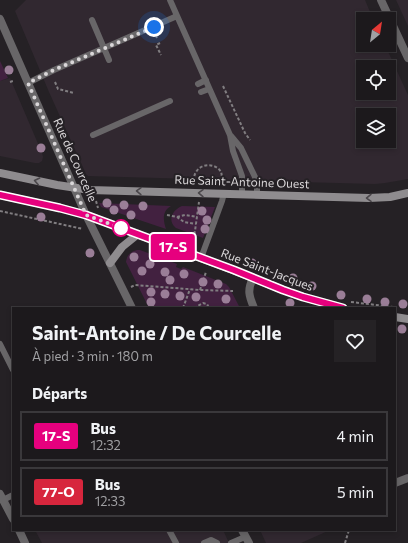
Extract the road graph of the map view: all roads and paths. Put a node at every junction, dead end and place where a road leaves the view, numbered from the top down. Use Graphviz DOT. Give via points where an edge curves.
graph roads {
  1 [pos="170,0"];
  2 [pos="381,0"];
  3 [pos="177,16"];
  4 [pos="0,19"];
  5 [pos="92,20"];
  6 [pos="160,43"];
  7 [pos="104,48"];
  8 [pos="160,55"];
  9 [pos="408,58"];
  10 [pos="109,60"];
  11 [pos="206,80"];
  12 [pos="55,82"];
  13 [pos="28,83"];
  14 [pos="198,84"];
  15 [pos="223,86"];
  16 [pos="209,89"];
  17 [pos="201,92"];
  18 [pos="74,93"];
  19 [pos="170,101"];
  20 [pos="240,123"];
  21 [pos="235,125"];
  22 [pos="230,135"];
  23 [pos="93,136"];
  24 [pos="250,140"];
  25 [pos="0,173"];
  26 [pos="194,181"];
  27 [pos="222,182"];
  28 [pos="75,188"];
  29 [pos="224,193"];
  30 [pos="408,193"];
  31 [pos="242,194"];
  32 [pos="257,194"];
  33 [pos="0,195"];
  34 [pos="96,201"];
  35 [pos="199,204"];
  36 [pos="98,208"];
  37 [pos="0,210"];
  38 [pos="86,215"];
  39 [pos="166,215"];
  40 [pos="177,217"];
  41 [pos="197,217"];
  42 [pos="196,224"];
  43 [pos="76,228"];
  44 [pos="138,234"];
  45 [pos="192,244"];
  46 [pos="201,258"];
  47 [pos="110,263"];
  48 [pos="206,272"];
  49 [pos="253,278"];
  50 [pos="135,285"];
  51 [pos="190,289"];
  52 [pos="200,290"];
  53 [pos="233,291"];
  54 [pos="132,307"];
  55 [pos="183,307"];
  56 [pos="196,307"];
  57 [pos="208,307"];
  58 [pos="254,307"];
  59 [pos="339,307"];
  60 [pos="396,317"];
  61 [pos="408,319"];
  62 [pos="0,344"];
  63 [pos="12,368"];
  64 [pos="408,478"];
  65 [pos="396,484"];
  66 [pos="12,495"];
  67 [pos="2,497"];
  68 [pos="12,517"];
  69 [pos="19,531"];
  70 [pos="170,531"];
  71 [pos="349,531"];
  72 [pos="245,537"];
  73 [pos="25,543"];
  74 [pos="176,543"];
  75 [pos="204,543"];
  76 [pos="217,543"];
  77 [pos="231,543"];
  78 [pos="345,543"];
  1 -- 3 [label="lane"];
  2 -- 9 [label="street"];
  3 -- 7 [label="lane"];
  3 -- 11 [label="lane"];
  4 -- 13 [label="street, Rue de Courcelle"];
  5 -- 7 [label="lane"];
  6 -- 8 [label="path" via="156,45"];
  7 -- 10 [label="lane"];
  7 -- 13 [label="lane"];
  11 -- 14 [label="lane"];
  11 -- 16 [label="lane"];
  12 -- 18 [label="path" via="58,89"];
  13 -- 28 [label="street, Rue de Courcelle"];
  15 -- 20 [label="path"];
  16 -- 17 [label="lane"];
  16 -- 22 [label="lane"];
  19 -- 23 [label="lane"];
  20 -- 21 [label="path"];
  20 -- 24 [label="path"];
  22 -- 31 [label="lane" via="242,176"];
  22 -- 32 [label="lane" via="241,148 257,183"];
  28 -- 25 [label="main road, one-way"];
  26 -- 27 [label="path" via="195,173 206,165 219,170"];
  29 -- 28 [label="main road, Rue Saint-Antoine Ouest, one-way"];
  28 -- 38 [label="street, Rue de Courcelle"];
  29 -- 31 [label="main road, Rue Saint-Antoine Ouest"];
  29 -- 46 [label="lane"];
  30 -- 32 [label="main road, Rue Saint-Antoine Ouest, one-way" via="369,198"];
  31 -- 32 [label="main road, Rue Saint-Antoine Ouest"];
  33 -- 38 [label="main road, Rue Saint-Jacques"];
  34 -- 36 [label="path, Rue de Courcelle"];
  35 -- 41 [label="path"];
  37 -- 43 [label="path"];
  38 -- 44 [label="main road, Rue Saint-Jacques"];
  38 -- 47 [label="street, Rue de Courcelle"];
  39 -- 40 [label="path"];
  40 -- 41 [label="path"];
  40 -- 42 [label="path" via="184,222"];
  41 -- 42 [label="path"];
  42 -- 45 [label="path"];
  44 -- 46 [label="main road, Rue Saint-Jacques"];
  44 -- 47 [label="main road" via="122,247"];
  46 -- 49 [label="main road, Rue Saint-Jacques"];
  47 -- 54 [label="street, Rue de Courcelle"];
  48 -- 52 [label="path"];
  49 -- 58 [label="street" via="249,291"];
  49 -- 59 [label="main road, Rue Saint-Jacques" via="303,297"];
  50 -- 51 [label="path"];
  51 -- 52 [label="path"];
  51 -- 55 [label="path"];
  52 -- 53 [label="path"];
  56 -- 57 [label="path" via="203,303"];
  60 -- 61 [label="main road"];
  62 -- 63 [label="lane"];
  64 -- 65 [label="street"];
  66 -- 67 [label="lane"];
  67 -- 68 [label="street"];
  69 -- 73 [label="street"];
  70 -- 74 [label="lane"];
  71 -- 78 [label="path"];
  72 -- 77 [label="lane"];
  75 -- 76 [label="lane" via="211,540"];
}
